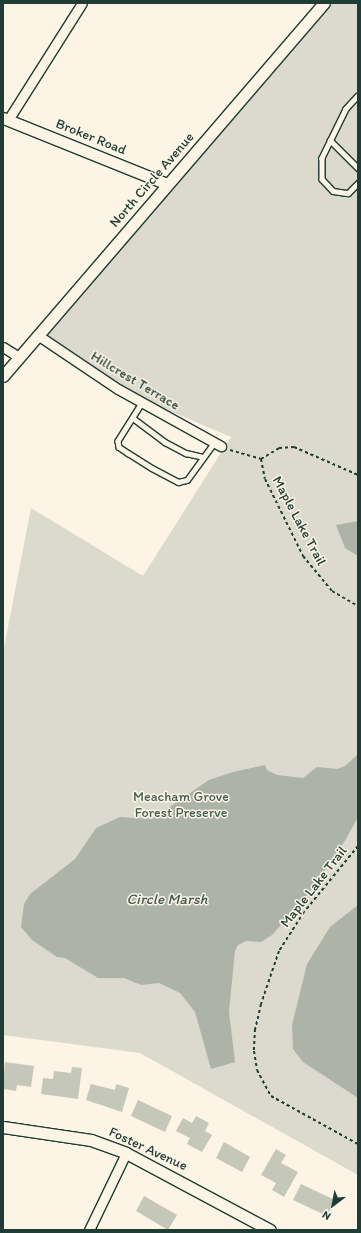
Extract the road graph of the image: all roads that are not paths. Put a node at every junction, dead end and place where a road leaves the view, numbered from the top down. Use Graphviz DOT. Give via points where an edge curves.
graph roads {
  1 [pos="82,3"];
  2 [pos="324,3"];
  3 [pos="358,96"];
  4 [pos="5,119"];
  5 [pos="330,140"];
  6 [pos="358,168"];
  7 [pos="358,183"];
  8 [pos="167,184"];
  9 [pos="39,336"];
  10 [pos="3,347"];
  11 [pos="19,357"];
  12 [pos="3,376"];
  13 [pos="142,403"];
  14 [pos="133,418"];
  15 [pos="217,445"];
  16 [pos="203,457"];
  17 [pos="3,1127"];
  18 [pos="126,1153"];
  19 [pos="89,1230"];
  20 [pos="270,1230"];
  1 -- 4 [label="street"];
  2 -- 8 [label="street, North Circle Avenue"];
  3 -- 5 [label="lane" via="346,109"];
  4 -- 8 [label="street, Broker Road"];
  5 -- 6 [label="lane"];
  5 -- 7 [label="lane" via="322,158 322,179 334,191 348,193"];
  8 -- 9 [label="street, North Circle Avenue"];
  9 -- 11 [label="street, North Circle Avenue"];
  9 -- 13 [label="street, Hillcrest Terrace"];
  10 -- 11 [label="street"];
  11 -- 12 [label="street, North Circle Avenue"];
  13 -- 14 [label="lane"];
  13 -- 15 [label="street, Hillcrest Terrace"];
  14 -- 16 [label="lane" via="165,442 186,453"];
  14 -- 16 [label="lane" via="118,441 119,447 152,468 178,482 187,480"];
  15 -- 16 [label="lane"];
  17 -- 18 [label="street, Foster Avenue" via="58,1133"];
  18 -- 19 [label="street"];
  18 -- 20 [label="street, Foster Avenue"];
}
